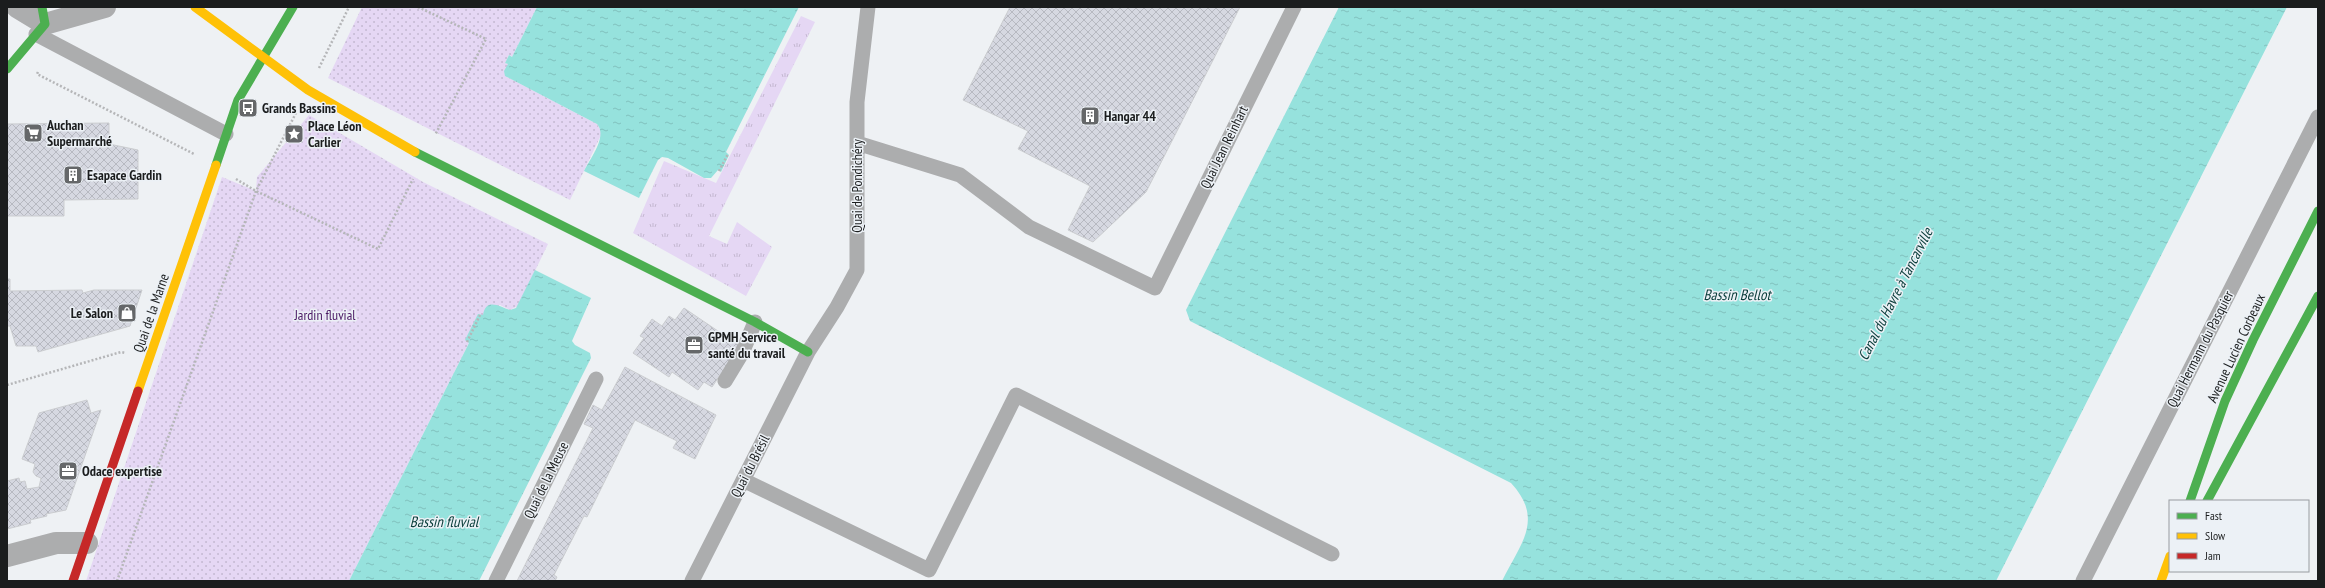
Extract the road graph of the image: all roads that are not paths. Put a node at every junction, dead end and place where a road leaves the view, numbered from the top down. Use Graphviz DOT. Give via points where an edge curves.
graph roads {
  1 [pos="17,7"];
  2 [pos="105,7"];
  3 [pos="195,7"];
  4 [pos="293,7"];
  5 [pos="868,7"];
  6 [pos="1294,7"];
  7 [pos="44,27"];
  8 [pos="262,57"];
  9 [pos="7,69"];
  10 [pos="2318,117"];
  11 [pos="226,134"];
  12 [pos="857,143"];
  13 [pos="2318,211"];
  14 [pos="2318,296"];
  15 [pos="755,322"];
  16 [pos="808,352"];
  17 [pos="596,379"];
  18 [pos="725,381"];
  19 [pos="743,480"];
  20 [pos="2190,500"];
  21 [pos="2208,500"];
  22 [pos="87,543"];
  23 [pos="1332,554"];
  24 [pos="7,556"];
  25 [pos="2169,559"];
  26 [pos="2169,570"];
  27 [pos="73,581"];
  28 [pos="496,581"];
  29 [pos="692,581"];
  30 [pos="2083,581"];
  31 [pos="2162,581"];
  1 -- 7 [label="street"];
  2 -- 7 [label="street"];
  3 -- 8 [label="street"];
  4 -- 8 [label="street, Quai de la Marne"];
  5 -- 12 [label="lane, Quai de Pondichéry" via="857,102"];
  6 -- 12 [label="lane, Quai Jean Reinhart" via="1155,288 1029,228 960,175"];
  7 -- 9 [label="street"];
  7 -- 11 [label="lane"];
  8 -- 11 [label="street, Quai de la Marne" via="238,100"];
  8 -- 15 [label="street" via="308,90 424,157"];
  10 -- 30 [label="lane, Quai Hermann du Pasquier"];
  11 -- 22 [label="street, Quai de la Marne"];
  12 -- 16 [label="lane, Quai de Pondichéry" via="857,270 837,308"];
  13 -- 20 [label="street, Avenue Lucien Corbeaux" via="2225,400"];
  14 -- 21 [label="street"];
  15 -- 16 [label="street"];
  15 -- 18 [label="lane" via="742,353"];
  16 -- 19 [label="lane, Quai du Brésil"];
  17 -- 28 [label="lane, Quai de la Meuse"];
  19 -- 23 [label="lane" via="929,570 1016,395"];
  19 -- 29 [label="lane, Quai du Brésil"];
  22 -- 24 [label="street" via="56,543"];
  22 -- 27 [label="street, Quai de la Marne"];
  25 -- 31 [label="street"];
  26 -- 31 [label="street"];
}
